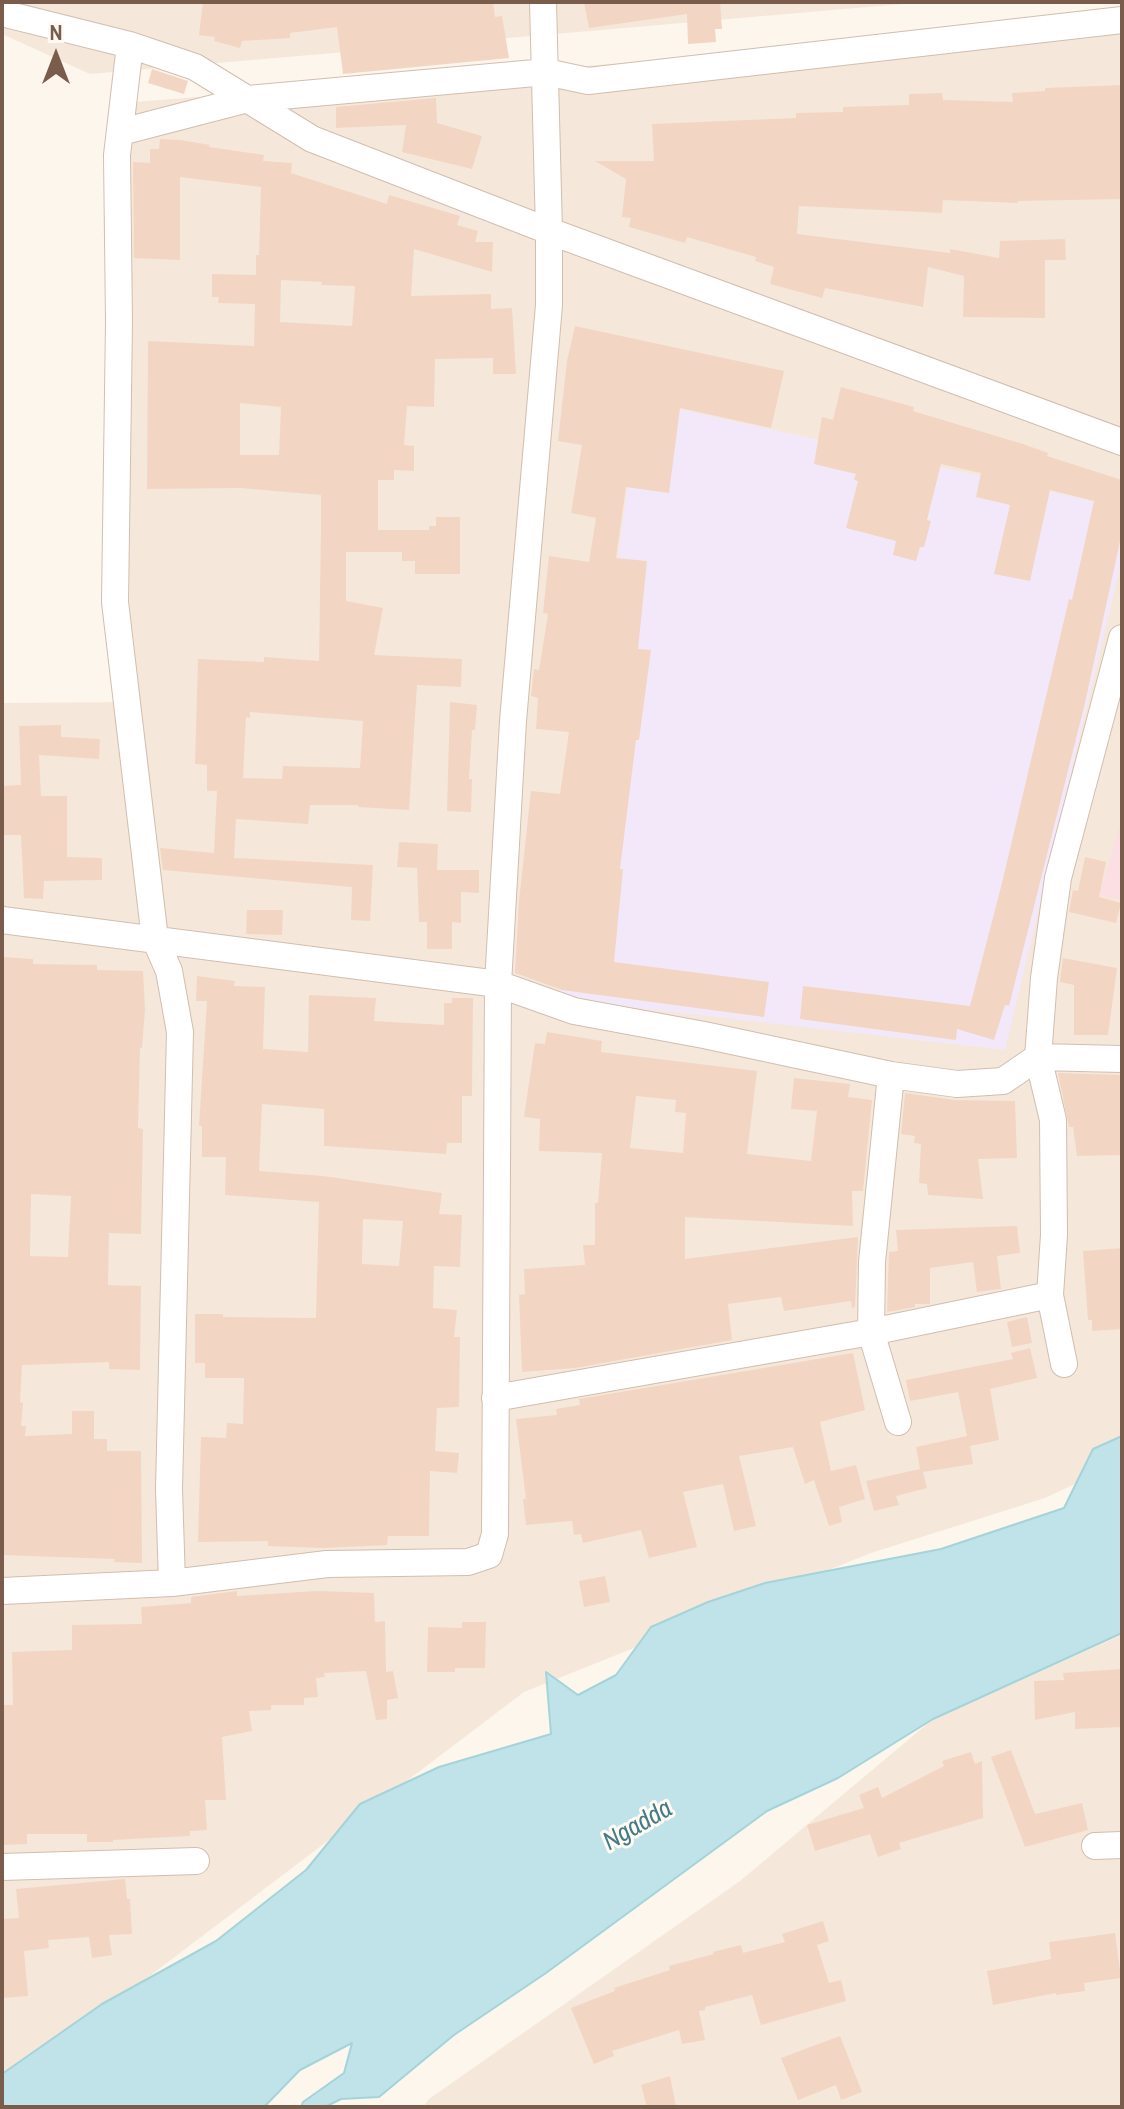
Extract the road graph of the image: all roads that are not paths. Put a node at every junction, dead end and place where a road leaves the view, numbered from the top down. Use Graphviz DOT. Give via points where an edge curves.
graph roads {
  1 [pos="543,2"];
  2 [pos="2,13"];
  3 [pos="1122,20"];
  4 [pos="130,45"];
  5 [pos="546,72"];
  6 [pos="248,99"];
  7 [pos="121,132"];
  8 [pos="549,231"];
  9 [pos="1122,442"];
  10 [pos="1122,638"];
  11 [pos="2,920"];
  12 [pos="155,939"];
  13 [pos="498,984"];
  14 [pos="1038,1057"];
  15 [pos="1122,1059"];
  16 [pos="891,1075"];
  17 [pos="1050,1295"];
  18 [pos="871,1332"];
  19 [pos="1064,1364"];
  20 [pos="495,1398"];
  21 [pos="898,1422"];
  22 [pos="172,1583"];
  23 [pos="2,1591"];
  24 [pos="1122,1845"];
  25 [pos="1095,1846"];
  26 [pos="196,1861"];
  27 [pos="2,1867"];
  1 -- 5 [label="street"];
  2 -- 4 [label="street"];
  3 -- 5 [label="street" via="588,81"];
  4 -- 6 [label="street" via="195,67"];
  4 -- 7 [label="street"];
  5 -- 6 [label="street"];
  5 -- 8 [label="street"];
  6 -- 7 [label="street"];
  6 -- 8 [label="street" via="312,139"];
  7 -- 12 [label="street" via="115,602"];
  8 -- 9 [label="street"];
  8 -- 13 [label="street" via="549,305 513,721"];
  10 -- 14 [label="street" via="1058,878"];
  11 -- 12 [label="street"];
  12 -- 13 [label="street"];
  12 -- 22 [label="street" via="169,971 180,1032 169,1474"];
  13 -- 16 [label="street" via="574,1011"];
  13 -- 20 [label="street"];
  14 -- 15 [label="street"];
  14 -- 16 [label="street" via="1003,1081 957,1084"];
  14 -- 17 [label="street" via="1053,1120"];
  16 -- 18 [label="street" via="872,1262"];
  17 -- 18 [label="street"];
  17 -- 19 [label="street"];
  18 -- 20 [label="street"];
  18 -- 21 [label="street"];
  20 -- 22 [label="street" via="498,1508 489,1555 468,1562 327,1564"];
  22 -- 23 [label="street"];
  24 -- 25 [label="street"];
  26 -- 27 [label="street"];
}
